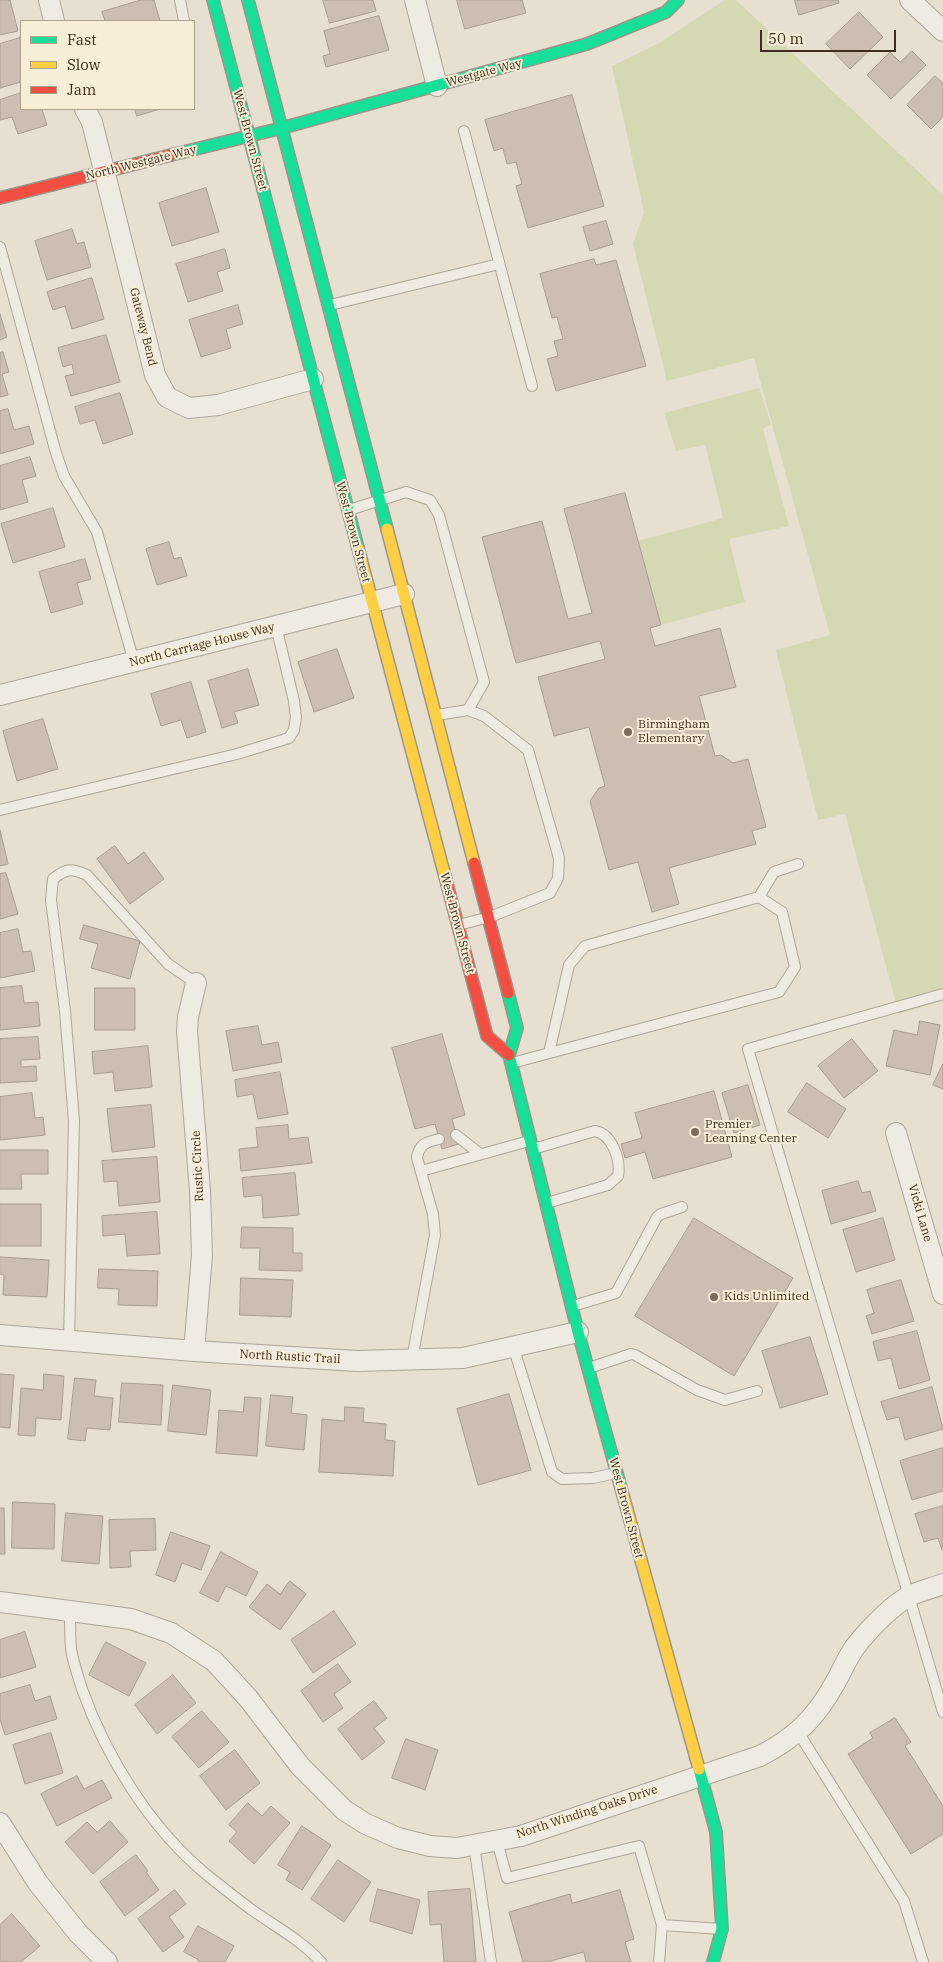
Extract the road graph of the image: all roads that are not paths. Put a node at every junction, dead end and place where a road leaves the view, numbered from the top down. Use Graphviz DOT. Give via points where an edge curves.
graph roads {
  1 [pos="49,0"];
  2 [pos="180,0"];
  3 [pos="213,0"];
  4 [pos="248,0"];
  5 [pos="415,0"];
  6 [pos="678,0"];
  7 [pos="910,0"];
  8 [pos="54,20"];
  9 [pos="184,20"];
  10 [pos="943,31"];
  11 [pos="437,86"];
  12 [pos="86,110"];
  13 [pos="282,128"];
  14 [pos="464,131"];
  15 [pos="249,136"];
  16 [pos="104,173"];
  17 [pos="0,198"];
  18 [pos="0,247"];
  19 [pos="499,264"];
  20 [pos="328,306"];
  21 [pos="313,379"];
  22 [pos="532,386"];
  23 [pos="380,501"];
  24 [pos="348,510"];
  25 [pos="404,594"];
  26 [pos="372,602"];
  27 [pos="276,626"];
  28 [pos="134,662"];
  29 [pos="0,695"];
  30 [pos="468,710"];
  31 [pos="436,715"];
  32 [pos="0,810"];
  33 [pos="798,864"];
  34 [pos="759,897"];
  35 [pos="490,917"];
  36 [pos="458,926"];
  37 [pos="196,983"];
  38 [pos="943,994"];
  39 [pos="549,1053"];
  40 [pos="510,1059"];
  41 [pos="896,1133"];
  42 [pos="456,1135"];
  43 [pos="439,1139"];
  44 [pos="531,1145"];
  45 [pos="480,1154"];
  46 [pos="421,1171"];
  47 [pos="546,1204"];
  48 [pos="682,1207"];
  49 [pos="943,1294"];
  50 [pos="572,1307"];
  51 [pos="578,1332"];
  52 [pos="0,1335"];
  53 [pos="69,1341"];
  54 [pos="513,1346"];
  55 [pos="194,1351"];
  56 [pos="412,1359"];
  57 [pos="588,1368"];
  58 [pos="757,1391"];
  59 [pos="617,1473"];
  60 [pos="943,1584"];
  61 [pos="909,1596"];
  62 [pos="0,1602"];
  63 [pos="70,1611"];
  64 [pos="943,1712"];
  65 [pos="798,1732"];
  66 [pos="700,1774"];
  67 [pos="0,1823"];
  68 [pos="497,1841"];
  69 [pos="474,1845"];
  70 [pos="662,1925"];
  71 [pos="722,1929"];
  72 [pos="107,1962"];
  73 [pos="322,1962"];
  74 [pos="491,1962"];
  75 [pos="659,1962"];
  76 [pos="713,1962"];
  77 [pos="923,1962"];
  1 -- 8 [label="street"];
  2 -- 9 [label="lane"];
  3 -- 15 [label="main road, West Brown Street"];
  4 -- 13 [label="main road"];
  5 -- 11 [label="street"];
  6 -- 11 [label="main road, Westgate Way" via="666,12 587,44"];
  7 -- 10 [label="street"];
  11 -- 13 [label="main road, Westgate Way"];
  12 -- 16 [label="street, Gateway Bend" via="92,122"];
  13 -- 15 [label="main road, North Westgate Way"];
  13 -- 20 [label="main road"];
  14 -- 19 [label="lane"];
  15 -- 16 [label="main road, North Westgate Way"];
  15 -- 21 [label="main road, West Brown Street"];
  16 -- 17 [label="main road, North Westgate Way"];
  16 -- 21 [label="street, Gateway Bend" via="155,375 167,397 189,408 218,405"];
  18 -- 28 [label="lane" via="56,453 64,476 97,532"];
  19 -- 20 [label="lane"];
  19 -- 22 [label="lane"];
  20 -- 23 [label="main road"];
  21 -- 24 [label="main road, West Brown Street"];
  23 -- 24 [label="lane"];
  23 -- 25 [label="main road"];
  23 -- 30 [label="lane" via="406,492 430,500 439,515 484,682"];
  24 -- 26 [label="main road, West Brown Street"];
  25 -- 26 [label="street, North Carriage House Way"];
  25 -- 31 [label="main road"];
  26 -- 27 [label="street, North Carriage House Way"];
  26 -- 36 [label="main road, West Brown Street"];
  27 -- 28 [label="street, North Carriage House Way"];
  27 -- 32 [label="lane" via="296,717 294,730 288,738 237,754"];
  28 -- 29 [label="street, North Carriage House Way"];
  30 -- 31 [label="lane"];
  30 -- 35 [label="lane" via="484,716 528,750 559,858 558,878 550,893"];
  31 -- 35 [label="main road"];
  33 -- 34 [label="lane" via="774,872"];
  34 -- 39 [label="lane" via="585,946 569,966"];
  34 -- 39 [label="lane" via="782,912 795,967 779,992"];
  35 -- 36 [label="lane"];
  35 -- 40 [label="main road" via="517,1028"];
  36 -- 40 [label="main road, West Brown Street" via="487,1036"];
  37 -- 53 [label="lane" via="168,964 87,875 74,870 63,871 53,879 51,900 74,1121"];
  37 -- 55 [label="street, Rustic Circle" via="187,1031 202,1255"];
  38 -- 61 [label="lane" via="748,1049"];
  39 -- 40 [label="lane"];
  40 -- 44 [label="main road, West Brown Street"];
  41 -- 49 [label="street, Vicki Lane"];
  42 -- 45 [label="lane"];
  43 -- 46 [label="lane" via="423,1143 418,1149 416,1158"];
  44 -- 45 [label="lane"];
  44 -- 47 [label="main road, West Brown Street"];
  44 -- 47 [label="lane" via="600,1132 611,1142 619,1167 618,1176 608,1185"];
  45 -- 46 [label="lane"];
  46 -- 56 [label="lane" via="436,1235"];
  47 -- 50 [label="main road, West Brown Street"];
  48 -- 50 [label="lane" via="657,1217 616,1293"];
  50 -- 51 [label="main road, West Brown Street"];
  51 -- 54 [label="street, North Rustic Trail"];
  51 -- 57 [label="main road, West Brown Street"];
  52 -- 53 [label="street, North Rustic Trail"];
  53 -- 55 [label="street, North Rustic Trail"];
  54 -- 56 [label="street, North Rustic Trail" via="464,1358"];
  54 -- 59 [label="lane" via="552,1472 562,1479"];
  55 -- 56 [label="street, North Rustic Trail" via="357,1361"];
  57 -- 58 [label="lane" via="630,1354 696,1390 725,1400"];
  57 -- 59 [label="main road, West Brown Street"];
  59 -- 66 [label="main road, West Brown Street"];
  60 -- 61 [label="street, North Winding Oaks Drive"];
  61 -- 64 [label="lane"];
  61 -- 65 [label="street, North Winding Oaks Drive" via="880,1618 855,1647 813,1717"];
  62 -- 63 [label="street, North Winding Oaks Drive"];
  63 -- 69 [label="street, North Winding Oaks Drive" via="131,1619 171,1632 214,1661 248,1698 300,1766 344,1810 366,1824 398,1838 430,1846 457,1848"];
  63 -- 73 [label="lane" via="77,1674 91,1715 104,1744 132,1790 164,1832 206,1874 294,1937"];
  65 -- 66 [label="street, North Winding Oaks Drive" via="760,1756"];
  65 -- 77 [label="lane" via="904,1901"];
  66 -- 68 [label="street, North Winding Oaks Drive" via="521,1836"];
  66 -- 71 [label="main road, West Brown Street" via="716,1832"];
  67 -- 72 [label="street" via="38,1883 78,1933"];
  68 -- 69 [label="street, North Winding Oaks Drive"];
  68 -- 70 [label="lane" via="507,1878 639,1846"];
  69 -- 74 [label="lane"];
  70 -- 71 [label="lane"];
  70 -- 75 [label="lane"];
  71 -- 76 [label="main road, West Brown Street"];
}
